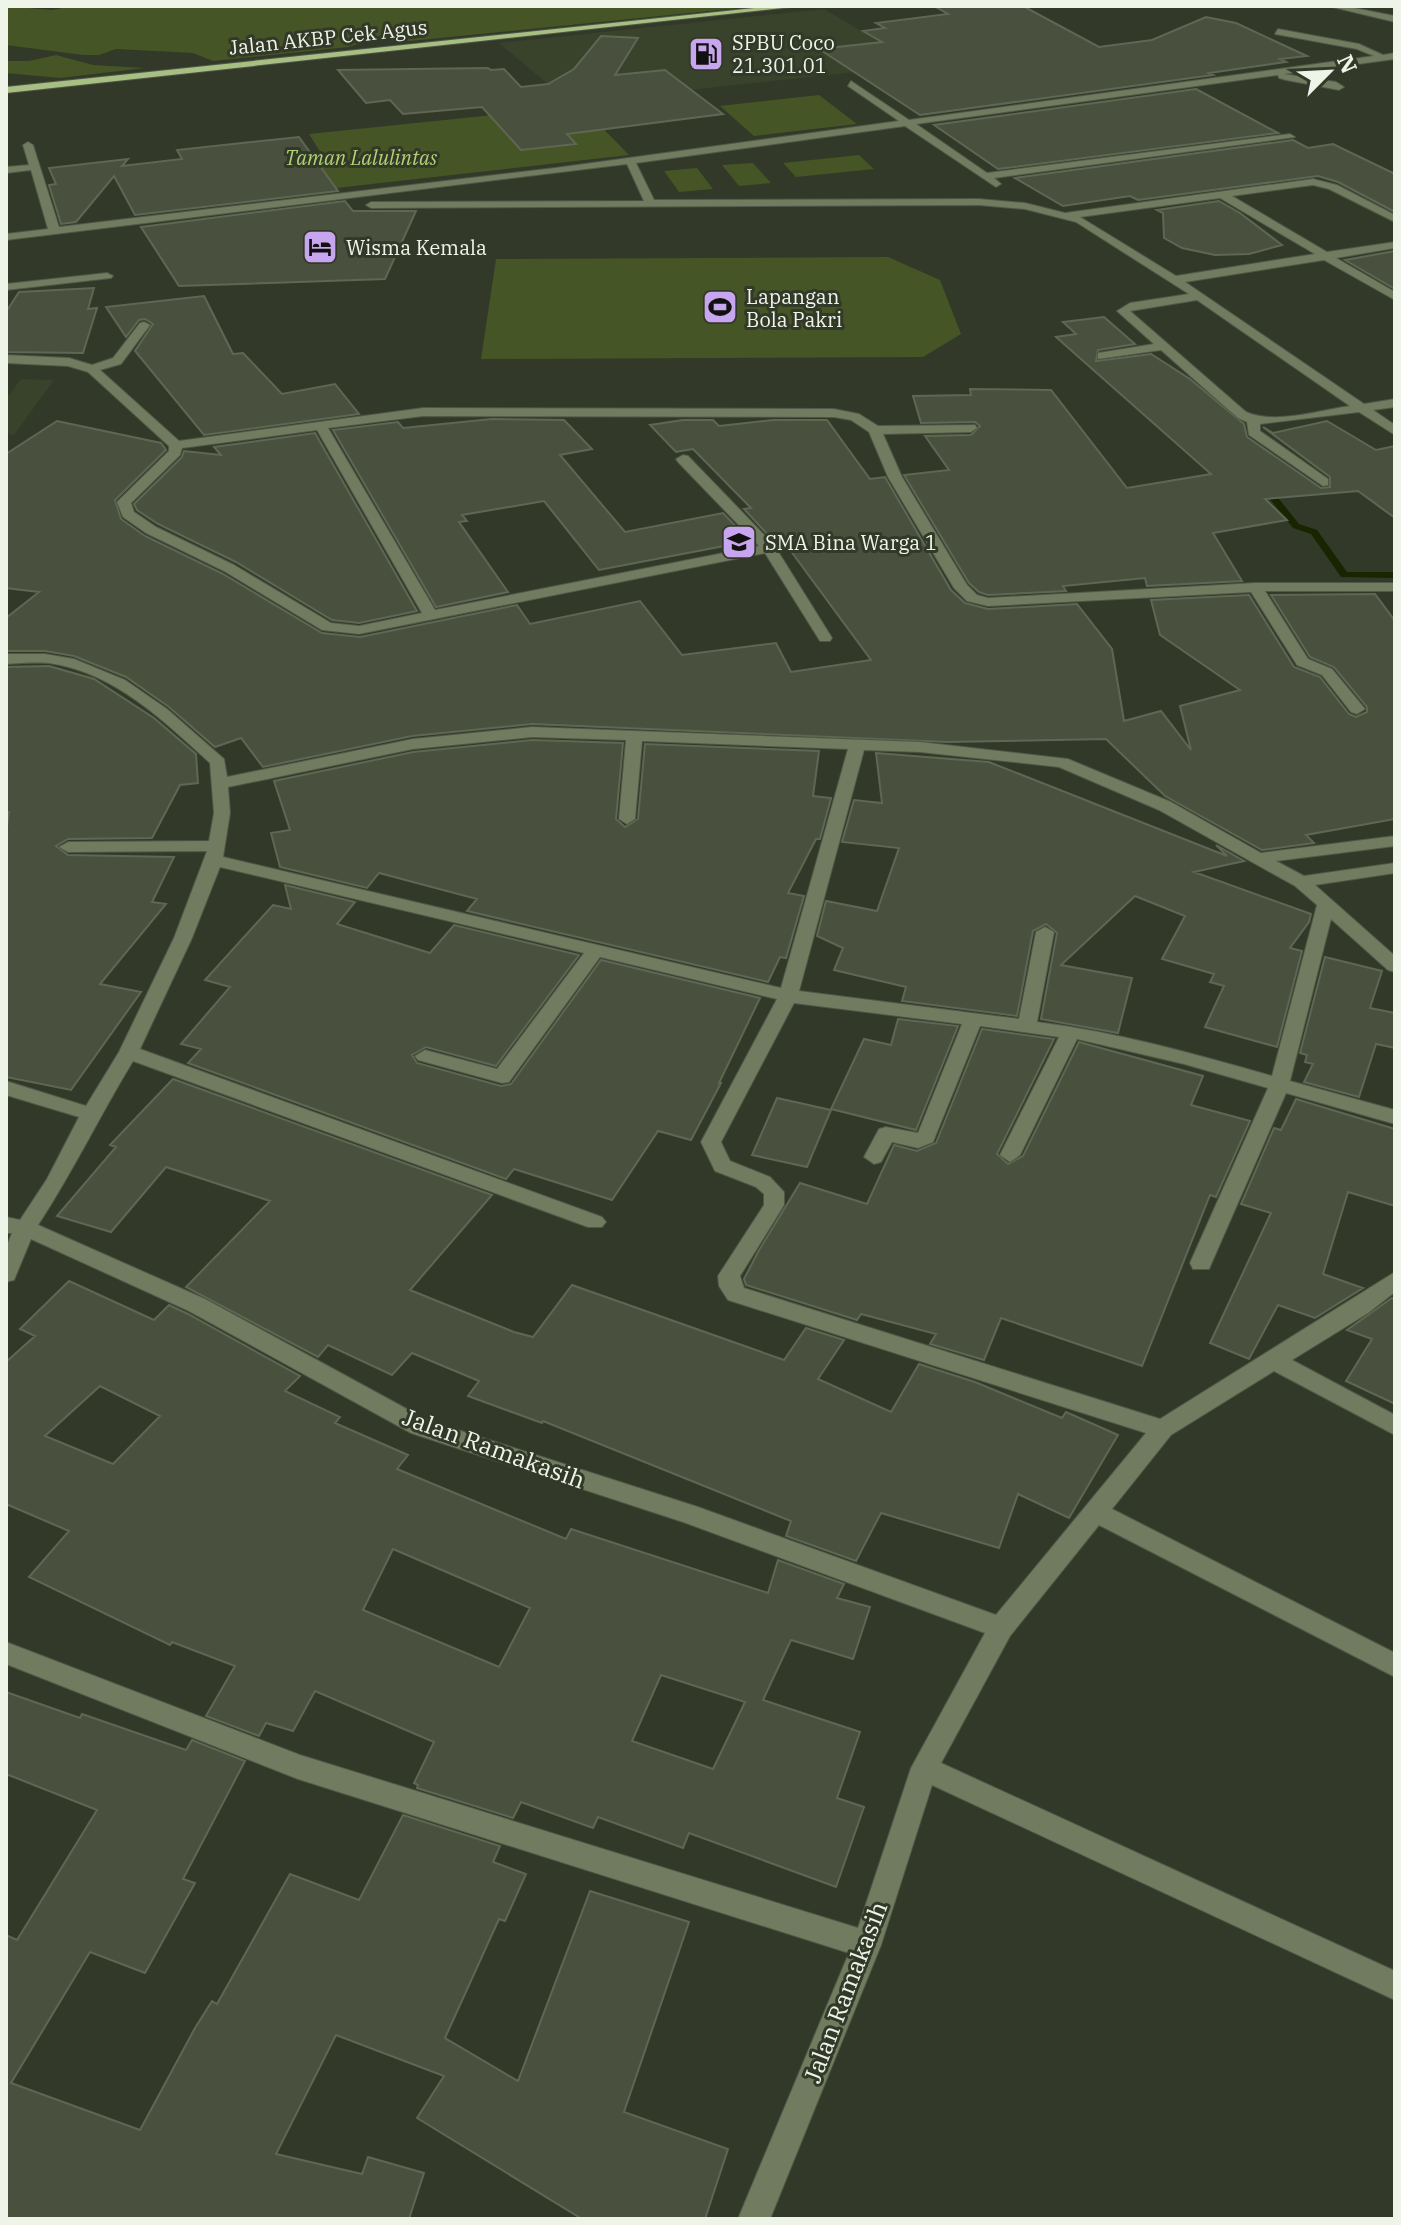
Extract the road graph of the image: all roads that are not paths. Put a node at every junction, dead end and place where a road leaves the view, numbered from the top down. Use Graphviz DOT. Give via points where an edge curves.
graph roads {
  1 [pos="797,6"];
  2 [pos="1332,6"];
  3 [pos="1395,19"];
  4 [pos="1278,32"];
  5 [pos="1395,56"];
  6 [pos="1382,57"];
  7 [pos="1274,73"];
  8 [pos="851,84"];
  9 [pos="1339,87"];
  10 [pos="6,90"];
  11 [pos="904,122"];
  12 [pos="1290,137"];
  13 [pos="28,145"];
  14 [pos="630,161"];
  15 [pos="35,167"];
  16 [pos="6,170"];
  17 [pos="986,176"];
  18 [pos="1221,194"];
  19 [pos="315,202"];
  20 [pos="651,204"];
  21 [pos="1025,206"];
  22 [pos="1069,215"];
  23 [pos="1395,219"];
  24 [pos="54,230"];
  25 [pos="6,237"];
  26 [pos="1395,245"];
  27 [pos="1325,256"];
  28 [pos="107,276"];
  29 [pos="1174,280"];
  30 [pos="6,287"];
  31 [pos="1199,296"];
  32 [pos="1395,297"];
  33 [pos="144,325"];
  34 [pos="1163,346"];
  35 [pos="1102,356"];
  36 [pos="6,359"];
  37 [pos="92,369"];
  38 [pos="1395,403"];
  39 [pos="1363,408"];
  40 [pos="1253,420"];
  41 [pos="320,425"];
  42 [pos="971,428"];
  43 [pos="875,430"];
  44 [pos="1395,431"];
  45 [pos="176,445"];
  46 [pos="683,459"];
  47 [pos="1323,482"];
  48 [pos="769,548"];
  49 [pos="1255,587"];
  50 [pos="1390,587"];
  51 [pos="1395,600"];
  52 [pos="431,616"];
  53 [pos="825,638"];
  54 [pos="6,659"];
  55 [pos="1357,709"];
  56 [pos="635,735"];
  57 [pos="857,744"];
  58 [pos="220,784"];
  59 [pos="627,819"];
  60 [pos="1395,841"];
  61 [pos="68,847"];
  62 [pos="215,853"];
  63 [pos="1259,858"];
  64 [pos="1395,868"];
  65 [pos="1301,882"];
  66 [pos="1326,904"];
  67 [pos="1045,932"];
  68 [pos="595,951"];
  69 [pos="1395,966"];
  70 [pos="788,996"];
  71 [pos="974,1018"];
  72 [pos="1027,1026"];
  73 [pos="1071,1032"];
  74 [pos="129,1052"];
  75 [pos="425,1056"];
  76 [pos="1279,1086"];
  77 [pos="6,1088"];
  78 [pos="91,1114"];
  79 [pos="1395,1117"];
  80 [pos="1010,1155"];
  81 [pos="874,1157"];
  82 [pos="595,1222"];
  83 [pos="16,1227"];
  84 [pos="1201,1263"];
  85 [pos="6,1274"];
  86 [pos="1395,1280"];
  87 [pos="1272,1360"];
  88 [pos="1395,1426"];
  89 [pos="1163,1429"];
  90 [pos="1094,1511"];
  91 [pos="1001,1628"];
  92 [pos="6,1653"];
  93 [pos="1395,1666"];
  94 [pos="924,1768"];
  95 [pos="867,1945"];
  96 [pos="1395,1986"];
  97 [pos="754,2219"];
  1 -- 10 [label="main road, Jalan AKBP Cek Agus"];
  2 -- 3 [label="street"];
  4 -- 6 [label="street" via="1359,47"];
  5 -- 6 [label="street"];
  6 -- 7 [label="street"];
  7 -- 9 [label="street"];
  7 -- 11 [label="street"];
  8 -- 11 [label="street"];
  11 -- 14 [label="street"];
  11 -- 17 [label="street"];
  12 -- 17 [label="street"];
  13 -- 15 [label="street"];
  14 -- 19 [label="street"];
  14 -- 20 [label="street"];
  15 -- 16 [label="street"];
  15 -- 24 [label="street"];
  17 -- 21 [label="street"];
  18 -- 22 [label="street"];
  18 -- 23 [label="street" via="1322,183"];
  18 -- 27 [label="street"];
  19 -- 20 [label="street"];
  19 -- 24 [label="street"];
  20 -- 21 [label="street"];
  21 -- 22 [label="street"];
  22 -- 29 [label="street"];
  24 -- 25 [label="street"];
  26 -- 27 [label="street"];
  27 -- 29 [label="street"];
  27 -- 32 [label="street"];
  28 -- 30 [label="street"];
  29 -- 31 [label="street"];
  31 -- 34 [label="street" via="1124,308"];
  31 -- 39 [label="street"];
  33 -- 37 [label="street" via="117,361"];
  34 -- 35 [label="street"];
  34 -- 40 [label="street"];
  36 -- 37 [label="street" via="69,362"];
  37 -- 45 [label="street"];
  38 -- 39 [label="street"];
  39 -- 40 [label="street"];
  39 -- 44 [label="street"];
  40 -- 47 [label="street" via="1254,432"];
  41 -- 43 [label="street" via="423,412 834,413 855,417"];
  41 -- 45 [label="street"];
  41 -- 52 [label="street"];
  42 -- 43 [label="street"];
  43 -- 49 [label="street" via="895,477 972,598 988,602"];
  45 -- 52 [label="street" via="124,502 128,514 151,530 229,568 327,627 359,630"];
  46 -- 48 [label="street"];
  48 -- 52 [label="street"];
  48 -- 53 [label="street"];
  49 -- 50 [label="street"];
  49 -- 55 [label="street" via="1302,662 1327,672"];
  50 -- 51 [label="street"];
  54 -- 58 [label="street" via="51,659 93,671 152,704 218,762"];
  56 -- 57 [label="street"];
  56 -- 58 [label="street" via="472,734 405,743"];
  56 -- 59 [label="street"];
  57 -- 63 [label="street" via="1062,762 1165,806"];
  57 -- 70 [label="street"];
  58 -- 62 [label="street" via="222,813"];
  60 -- 63 [label="street"];
  61 -- 62 [label="street"];
  62 -- 68 [label="street"];
  62 -- 74 [label="street" via="183,938"];
  63 -- 65 [label="street"];
  64 -- 65 [label="street"];
  65 -- 66 [label="street"];
  66 -- 69 [label="street"];
  66 -- 76 [label="street"];
  67 -- 72 [label="street"];
  68 -- 70 [label="street"];
  68 -- 75 [label="street" via="502,1077"];
  70 -- 71 [label="street"];
  70 -- 89 [label="street" via="711,1142 722,1166 763,1182 774,1192 774,1205 729,1276 736,1294"];
  71 -- 72 [label="street"];
  71 -- 81 [label="street" via="926,1137 918,1141 886,1134"];
  72 -- 73 [label="street"];
  73 -- 76 [label="street"];
  73 -- 80 [label="street"];
  74 -- 78 [label="street"];
  74 -- 82 [label="street"];
  76 -- 79 [label="street"];
  76 -- 84 [label="street"];
  77 -- 78 [label="street"];
  78 -- 83 [label="street" via="56,1182"];
  83 -- 85 [label="street"];
  83 -- 91 [label="street, Jalan Ramakasih" via="197,1305 419,1427 689,1514"];
  86 -- 87 [label="street"];
  87 -- 88 [label="street"];
  87 -- 89 [label="street"];
  89 -- 90 [label="street"];
  90 -- 91 [label="street"];
  90 -- 93 [label="street"];
  91 -- 94 [label="street, Jalan Ramakasih"];
  92 -- 95 [label="street" via="298,1767"];
  94 -- 95 [label="street, Jalan Ramakasih"];
  94 -- 96 [label="street"];
  95 -- 97 [label="street, Jalan Ramakasih"];
}
